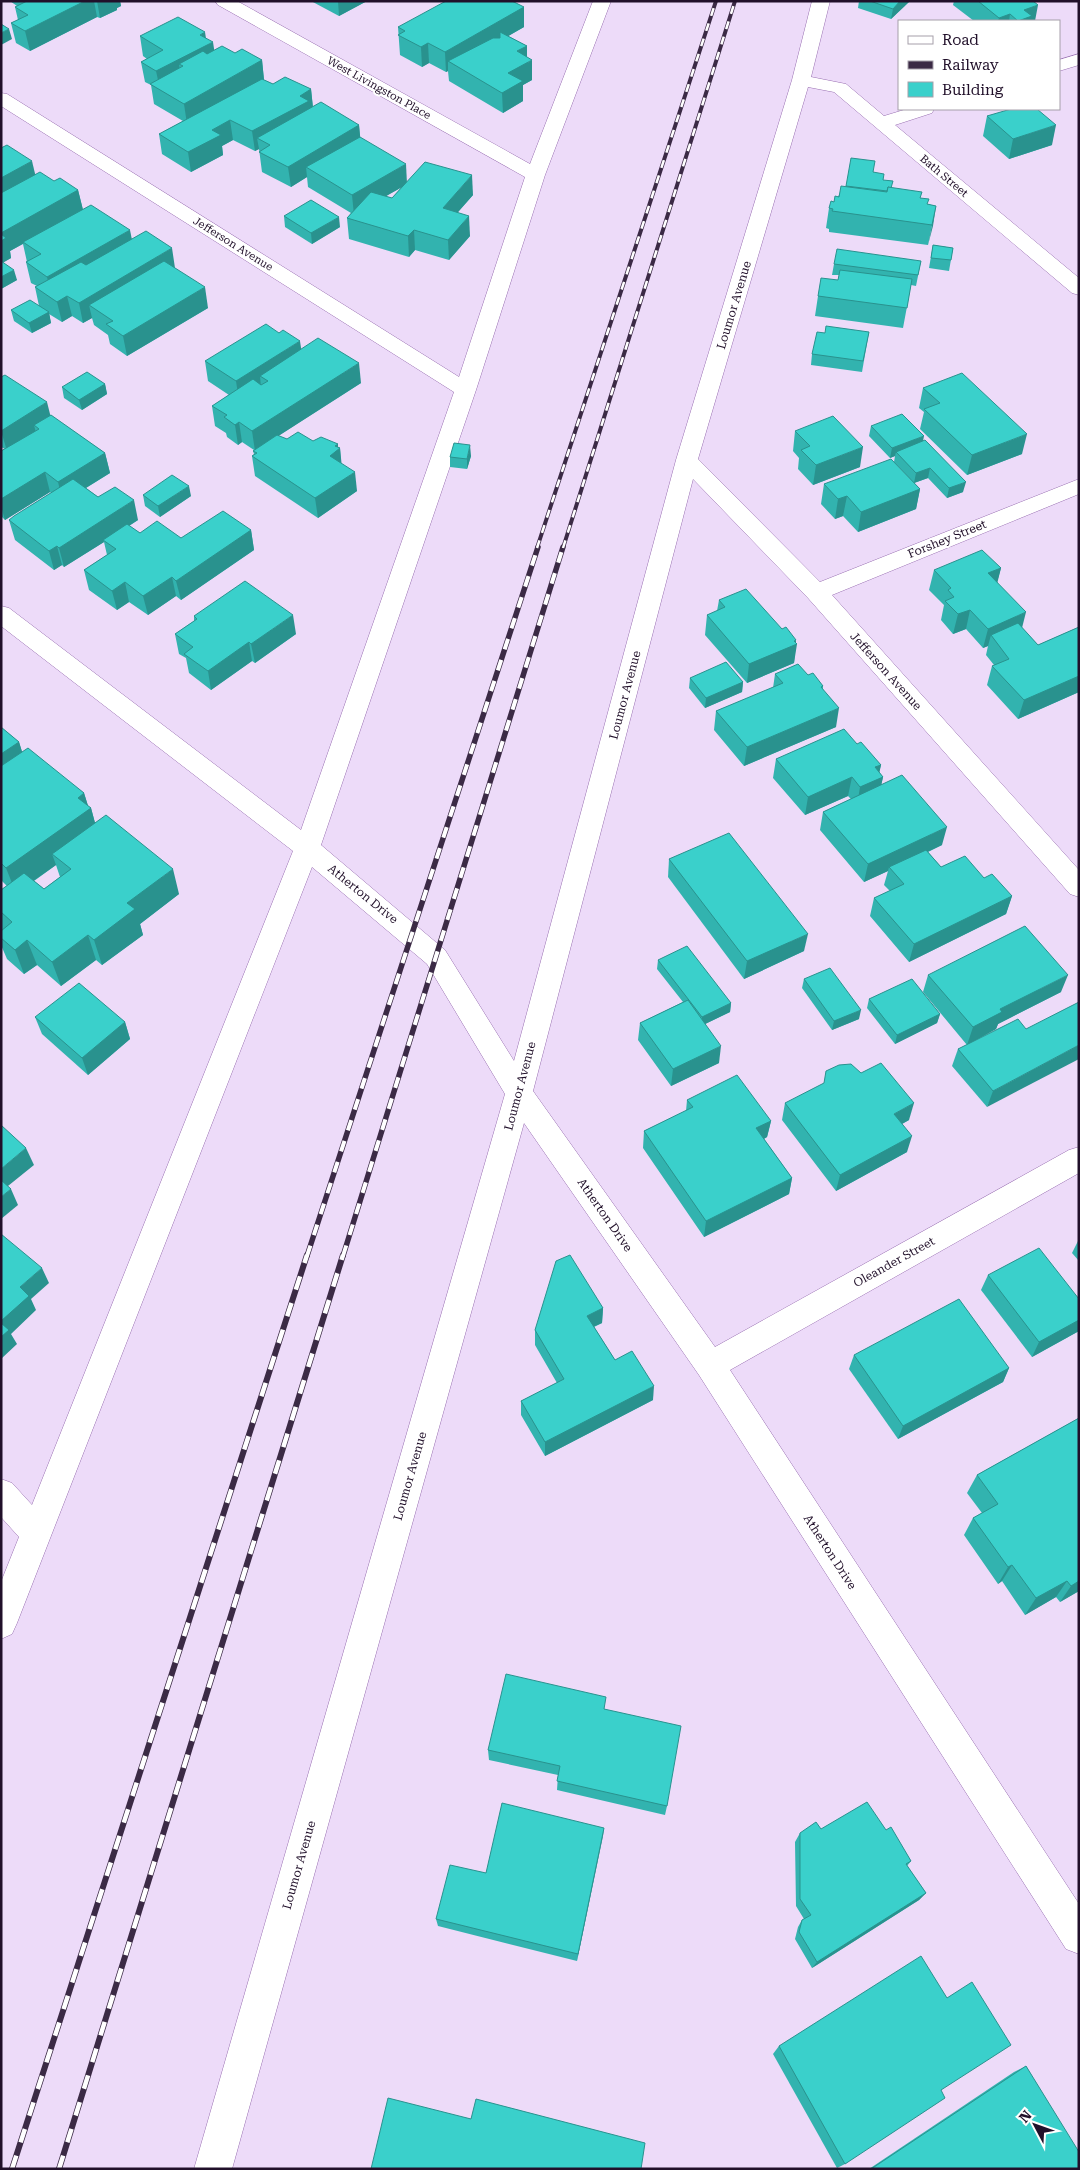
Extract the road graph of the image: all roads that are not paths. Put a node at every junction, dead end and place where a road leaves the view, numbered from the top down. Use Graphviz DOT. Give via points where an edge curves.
graph roads {
  1 [pos="224,1"];
  2 [pos="602,1"];
  3 [pos="821,1"];
  4 [pos="1079,59"];
  5 [pos="1060,66"];
  6 [pos="801,80"];
  7 [pos="1,98"];
  8 [pos="922,110"];
  9 [pos="881,123"];
  10 [pos="534,175"];
  11 [pos="1079,289"];
  12 [pos="464,390"];
  13 [pos="687,460"];
  14 [pos="1079,486"];
  15 [pos="816,592"];
  16 [pos="1,614"];
  17 [pos="307,848"];
  18 [pos="1079,887"];
  19 [pos="519,1093"];
  20 [pos="1079,1159"];
  21 [pos="710,1365"];
  22 [pos="1,1494"];
  23 [pos="36,1532"];
  24 [pos="1,1623"];
  25 [pos="1079,1936"];
  26 [pos="213,2169"];
  1 -- 10 [label="street, West Livingston Place"];
  2 -- 10 [label="street"];
  3 -- 6 [label="street, Loumor Avenue"];
  4 -- 5 [label="street"];
  6 -- 9 [label="street, Bath Street" via="840,88"];
  6 -- 13 [label="street, Loumor Avenue"];
  7 -- 12 [label="street, Jefferson Avenue"];
  8 -- 9 [label="street"];
  9 -- 11 [label="street, Bath Street"];
  10 -- 12 [label="street"];
  12 -- 17 [label="street"];
  13 -- 15 [label="street, Jefferson Avenue"];
  13 -- 19 [label="street, Loumor Avenue"];
  14 -- 15 [label="street, Forshey Street"];
  15 -- 18 [label="street, Jefferson Avenue"];
  16 -- 17 [label="street, Atherton Drive"];
  17 -- 19 [label="street, Atherton Drive" via="436,957"];
  17 -- 23 [label="street"];
  19 -- 21 [label="street, Atherton Drive"];
  19 -- 26 [label="street, Loumor Avenue"];
  20 -- 21 [label="street, Oleander Street"];
  21 -- 25 [label="street, Atherton Drive"];
  22 -- 23 [label="street"];
  23 -- 24 [label="street"];
}
